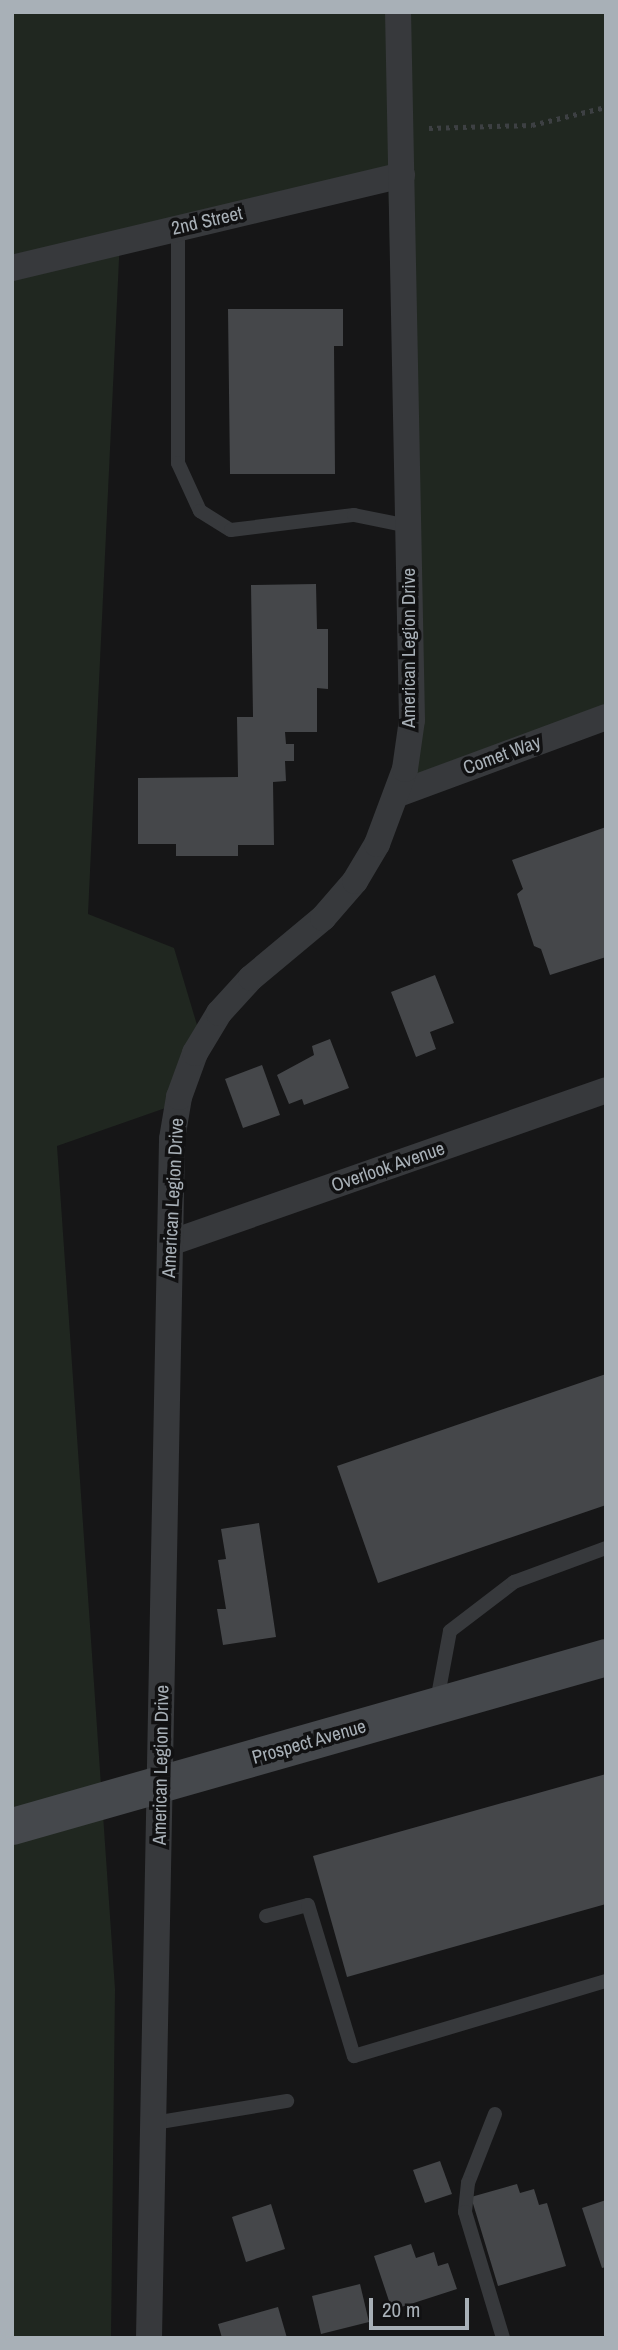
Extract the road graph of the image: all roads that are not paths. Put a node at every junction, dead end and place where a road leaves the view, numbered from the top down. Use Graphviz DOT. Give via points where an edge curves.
graph roads {
  1 [pos="398,12"];
  2 [pos="401,175"];
  3 [pos="178,228"];
  4 [pos="12,268"];
  5 [pos="408,526"];
  6 [pos="606,717"];
  7 [pos="398,794"];
  8 [pos="606,1090"];
  9 [pos="170,1243"];
  10 [pos="606,1548"];
  11 [pos="606,1657"];
  12 [pos="436,1706"];
  13 [pos="161,1785"];
  14 [pos="12,1826"];
  15 [pos="265,1916"];
  16 [pos="606,1981"];
  17 [pos="287,2101"];
  18 [pos="495,2114"];
  19 [pos="154,2123"];
  20 [pos="149,2338"];
  21 [pos="503,2338"];
  1 -- 2 [label="street, American Legion Drive"];
  2 -- 3 [label="street, 2nd Street"];
  2 -- 5 [label="street, American Legion Drive"];
  3 -- 4 [label="street, 2nd Street"];
  3 -- 5 [label="lane" via="178,463 200,511 231,530 354,515"];
  5 -- 7 [label="street, American Legion Drive" via="412,720"];
  6 -- 7 [label="street, Comet Way"];
  7 -- 9 [label="street, American Legion Drive" via="355,881 323,918 251,978 219,1013 195,1053 179,1097 172,1139"];
  8 -- 9 [label="street, Overlook Avenue"];
  9 -- 13 [label="street, American Legion Drive"];
  10 -- 12 [label="lane" via="514,1582 450,1631"];
  11 -- 12 [label="street, Prospect Avenue"];
  12 -- 13 [label="street, Prospect Avenue"];
  13 -- 14 [label="street, Prospect Avenue"];
  13 -- 19 [label="street, American Legion Drive"];
  15 -- 16 [label="lane" via="308,1905 354,2056"];
  17 -- 19 [label="lane"];
  18 -- 21 [label="lane" via="468,2183 465,2213"];
  19 -- 20 [label="street, American Legion Drive"];
}
